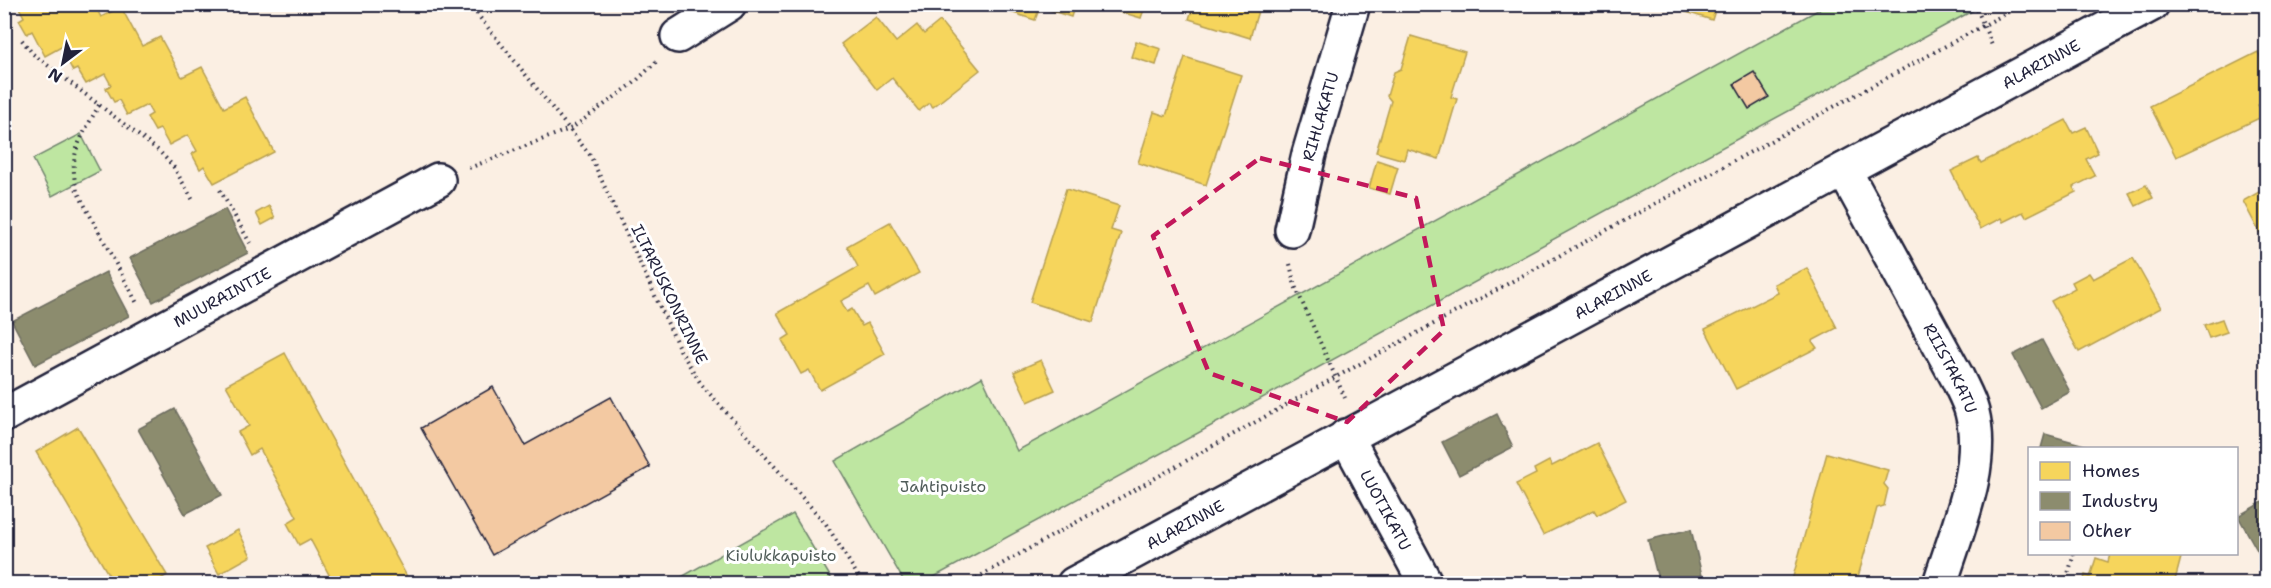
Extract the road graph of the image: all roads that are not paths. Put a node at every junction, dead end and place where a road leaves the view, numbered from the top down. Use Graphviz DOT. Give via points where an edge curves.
graph roads {
  1 [pos="729,4"];
  2 [pos="1353,4"];
  3 [pos="2152,4"];
  4 [pos="678,36"];
  5 [pos="1844,170"];
  6 [pos="438,180"];
  7 [pos="1292,230"];
  8 [pos="4,415"];
  9 [pos="1352,433"];
  10 [pos="1074,584"];
  11 [pos="1426,584"];
  12 [pos="1940,584"];
  1 -- 4 [label="street"];
  2 -- 7 [label="street, RIHLAKATU" via="1309,153"];
  3 -- 5 [label="street, ALARINNE"];
  5 -- 9 [label="street, ALARINNE"];
  5 -- 12 [label="street, RIISTAKATU" via="1958,377 1972,412 1975,455 1968,493"];
  6 -- 8 [label="street, MUURAINTIE"];
  9 -- 10 [label="street, ALARINNE"];
  9 -- 11 [label="street, LUOTIKATU"];
}
